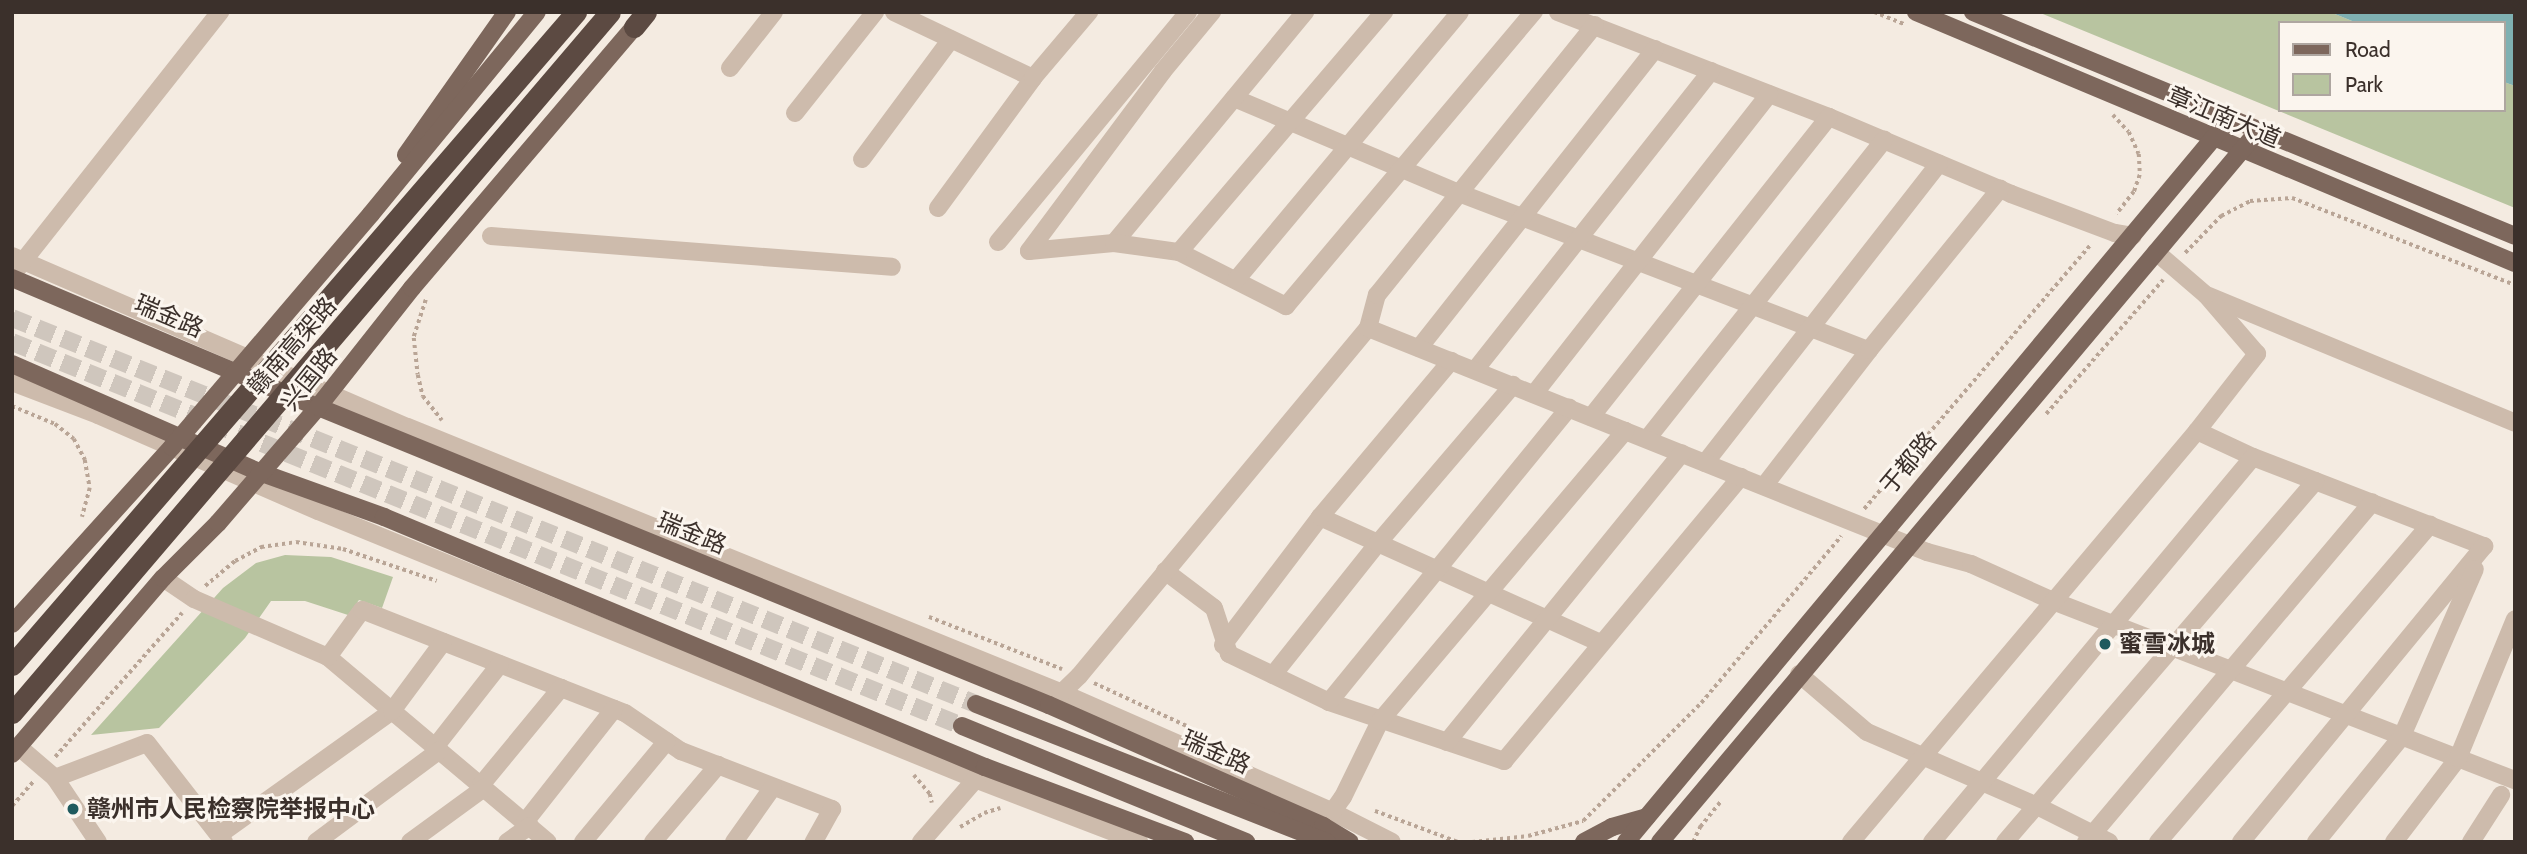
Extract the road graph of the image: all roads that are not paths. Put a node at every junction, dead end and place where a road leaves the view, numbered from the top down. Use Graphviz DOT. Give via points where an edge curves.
graph roads {
  1 [pos="220,12"];
  2 [pos="507,12"];
  3 [pos="537,12"];
  4 [pos="576,12"];
  5 [pos="610,12"];
  6 [pos="774,12"];
  7 [pos="875,12"];
  8 [pos="894,12"];
  9 [pos="1089,12"];
  10 [pos="1188,12"];
  11 [pos="1212,12"];
  12 [pos="1305,12"];
  13 [pos="1384,12"];
  14 [pos="1460,12"];
  15 [pos="1534,12"];
  16 [pos="1558,12"];
  17 [pos="1973,12"];
  18 [pos="638,17"];
  19 [pos="1914,20"];
  20 [pos="1595,25"];
  21 [pos="951,39"];
  22 [pos="1656,49"];
  23 [pos="730,68"];
  24 [pos="1711,71"];
  25 [pos="1033,78"];
  26 [pos="1769,94"];
  27 [pos="1234,98"];
  28 [pos="795,113"];
  29 [pos="1829,117"];
  30 [pos="2230,118"];
  31 [pos="1290,122"];
  32 [pos="2258,131"];
  33 [pos="2214,139"];
  34 [pos="1884,141"];
  35 [pos="1348,146"];
  36 [pos="2242,152"];
  37 [pos="862,159"];
  38 [pos="1939,164"];
  39 [pos="1402,169"];
  40 [pos="2000,189"];
  41 [pos="1460,193"];
  42 [pos="938,208"];
  43 [pos="1520,216"];
  44 [pos="491,236"];
  45 [pos="2133,236"];
  46 [pos="2515,236"];
  47 [pos="1578,239"];
  48 [pos="998,242"];
  49 [pos="1114,243"];
  50 [pos="1179,251"];
  51 [pos="2156,252"];
  52 [pos="1636,261"];
  53 [pos="329,263"];
  54 [pos="2515,263"];
  55 [pos="15,267"];
  56 [pos="892,267"];
  57 [pos="1236,280"];
  58 [pos="1695,283"];
  59 [pos="2206,295"];
  60 [pos="1751,305"];
  61 [pos="1809,327"];
  62 [pos="1368,328"];
  63 [pos="1419,348"];
  64 [pos="1869,350"];
  65 [pos="1451,361"];
  66 [pos="12,364"];
  67 [pos="243,364"];
  68 [pos="1475,370"];
  69 [pos="12,382"];
  70 [pos="1513,385"];
  71 [pos="1534,394"];
  72 [pos="324,400"];
  73 [pos="1569,408"];
  74 [pos="1591,417"];
  75 [pos="2515,423"];
  76 [pos="1625,431"];
  77 [pos="2197,431"];
  78 [pos="1647,439"];
  79 [pos="176,441"];
  80 [pos="1682,453"];
  81 [pos="2253,457"];
  82 [pos="1705,463"];
  83 [pos="1741,477"];
  84 [pos="257,478"];
  85 [pos="2315,481"];
  86 [pos="1764,486"];
  87 [pos="2372,502"];
  88 [pos="1320,517"];
  89 [pos="2430,525"];
  90 [pos="1881,533"];
  91 [pos="1378,543"];
  92 [pos="1908,544"];
  93 [pos="2484,546"];
  94 [pos="1435,569"];
  95 [pos="1165,571"];
  96 [pos="163,578"];
  97 [pos="1489,593"];
  98 [pos="2053,601"];
  99 [pos="1546,618"];
  100 [pos="2515,619"];
  101 [pos="12,624"];
  102 [pos="2114,624"];
  103 [pos="443,642"];
  104 [pos="1601,643"];
  105 [pos="1223,645"];
  106 [pos="2171,647"];
  107 [pos="328,657"];
  108 [pos="12,664"];
  109 [pos="500,664"];
  110 [pos="2230,669"];
  111 [pos="1799,674"];
  112 [pos="1273,675"];
  113 [pos="561,688"];
  114 [pos="2287,691"];
  115 [pos="1055,698"];
  116 [pos="1329,702"];
  117 [pos="976,704"];
  118 [pos="614,709"];
  119 [pos="392,711"];
  120 [pos="12,713"];
  121 [pos="2347,715"];
  122 [pos="1380,721"];
  123 [pos="962,726"];
  124 [pos="2402,736"];
  125 [pos="667,741"];
  126 [pos="1447,741"];
  127 [pos="437,748"];
  128 [pos="16,750"];
  129 [pos="1923,754"];
  130 [pos="2458,758"];
  131 [pos="718,765"];
  132 [pos="980,773"];
  133 [pos="55,778"];
  134 [pos="2515,779"];
  135 [pos="1982,782"];
  136 [pos="482,786"];
  137 [pos="773,787"];
  138 [pos="2501,795"];
  139 [pos="2035,805"];
  140 [pos="1647,817"];
  141 [pos="1680,818"];
  142 [pos="1331,819"];
  143 [pos="527,824"];
  144 [pos="221,838"];
  145 [pos="2096,838"];
  146 [pos="98,842"];
  147 [pos="316,842"];
  148 [pos="410,842"];
  149 [pos="507,842"];
  150 [pos="548,842"];
  151 [pos="583,842"];
  152 [pos="653,842"];
  153 [pos="734,842"];
  154 [pos="814,842"];
  155 [pos="921,842"];
  156 [pos="1139,842"];
  157 [pos="1185,842"];
  158 [pos="1246,842"];
  159 [pos="1350,842"];
  160 [pos="1392,842"];
  161 [pos="1584,842"];
  162 [pos="1626,842"];
  163 [pos="1660,842"];
  164 [pos="1671,842"];
  165 [pos="1852,842"];
  166 [pos="1932,842"];
  167 [pos="2005,842"];
  168 [pos="2158,842"];
  169 [pos="2241,842"];
  170 [pos="2316,842"];
  171 [pos="2394,842"];
  172 [pos="2471,842"];
  1 -- 55 [label="street"];
  2 -- 53 [label="main road"];
  3 -- 53 [label="main road"];
  4 -- 108 [label="highway, 赣南高架路, bridge"];
  5 -- 120 [label="highway, 赣南高架路, bridge"];
  6 -- 23 [label="street"];
  7 -- 28 [label="street"];
  8 -- 21 [label="street"];
  9 -- 25 [label="street"];
  10 -- 48 [label="street"];
  11 -- 49 [label="street" via="1029,251"];
  12 -- 27 [label="street"];
  13 -- 31 [label="street"];
  14 -- 35 [label="street"];
  15 -- 39 [label="street"];
  16 -- 20 [label="street"];
  17 -- 30 [label="main road, 章江南大道"];
  18 -- 72 [label="main road, 兴国路"];
  19 -- 33 [label="main road, 章江南大道"];
  20 -- 22 [label="street"];
  20 -- 41 [label="street"];
  21 -- 25 [label="street"];
  21 -- 37 [label="street"];
  22 -- 24 [label="street"];
  22 -- 43 [label="street"];
  24 -- 26 [label="street"];
  24 -- 47 [label="street"];
  25 -- 42 [label="street"];
  26 -- 29 [label="street"];
  26 -- 52 [label="street"];
  27 -- 31 [label="street"];
  27 -- 49 [label="street"];
  29 -- 34 [label="street"];
  29 -- 58 [label="street"];
  30 -- 32 [label="main road, 章江南大道"];
  30 -- 33 [label="main road, 于都路"];
  31 -- 35 [label="street"];
  31 -- 50 [label="street"];
  32 -- 36 [label="main road"];
  32 -- 46 [label="main road, 章江南大道"];
  33 -- 36 [label="main road, 章江南大道"];
  33 -- 45 [label="main road, 于都路"];
  34 -- 38 [label="street"];
  34 -- 60 [label="street"];
  35 -- 39 [label="street"];
  35 -- 57 [label="street"];
  36 -- 51 [label="main road"];
  36 -- 54 [label="main road, 章江南大道"];
  38 -- 40 [label="street"];
  38 -- 61 [label="street"];
  39 -- 41 [label="street"];
  39 -- 57 [label="street" via="1286,306"];
  40 -- 45 [label="street"];
  40 -- 64 [label="street"];
  41 -- 43 [label="street"];
  41 -- 62 [label="street" via="1377,295"];
  43 -- 47 [label="street"];
  43 -- 63 [label="street"];
  44 -- 56 [label="street"];
  45 -- 90 [label="main road, 于都路"];
  47 -- 52 [label="street"];
  47 -- 68 [label="street"];
  49 -- 50 [label="street"];
  50 -- 57 [label="street"];
  51 -- 59 [label="street"];
  51 -- 92 [label="main road"];
  52 -- 58 [label="street"];
  52 -- 71 [label="street"];
  53 -- 67 [label="main road"];
  55 -- 67 [label="street"];
  58 -- 60 [label="street"];
  58 -- 74 [label="street"];
  59 -- 75 [label="street"];
  59 -- 77 [label="street" via="2257,354"];
  60 -- 61 [label="street"];
  60 -- 78 [label="street"];
  61 -- 64 [label="street"];
  61 -- 82 [label="street"];
  62 -- 63 [label="street"];
  62 -- 95 [label="street"];
  63 -- 65 [label="street"];
  64 -- 86 [label="street"];
  65 -- 68 [label="street"];
  65 -- 88 [label="street"];
  66 -- 79 [label="main road"];
  67 -- 72 [label="main road, 瑞金路"];
  67 -- 79 [label="main road"];
  68 -- 70 [label="street"];
  69 -- 79 [label="street"];
  70 -- 71 [label="street"];
  70 -- 91 [label="street"];
  71 -- 73 [label="street"];
  72 -- 84 [label="main road, 兴国路"];
  72 -- 115 [label="main road, 瑞金路"];
  73 -- 74 [label="street"];
  73 -- 94 [label="street"];
  74 -- 76 [label="street"];
  76 -- 78 [label="street"];
  76 -- 97 [label="street"];
  77 -- 81 [label="street"];
  77 -- 98 [label="street"];
  78 -- 80 [label="street"];
  79 -- 84 [label="main road"];
  79 -- 101 [label="main road"];
  80 -- 82 [label="street"];
  80 -- 99 [label="street"];
  81 -- 85 [label="street"];
  81 -- 102 [label="street"];
  82 -- 83 [label="street"];
  83 -- 86 [label="street"];
  83 -- 104 [label="street"];
  84 -- 96 [label="main road, 兴国路"];
  84 -- 132 [label="main road" via="397,523"];
  85 -- 87 [label="street"];
  85 -- 106 [label="street"];
  86 -- 90 [label="street"];
  87 -- 89 [label="street"];
  87 -- 110 [label="street"];
  88 -- 91 [label="street"];
  88 -- 105 [label="street"];
  89 -- 93 [label="street"];
  89 -- 114 [label="street"];
  90 -- 92 [label="street"];
  90 -- 140 [label="main road, 于都路"];
  91 -- 94 [label="street"];
  91 -- 112 [label="street"];
  92 -- 98 [label="street" via="1971,564"];
  92 -- 111 [label="main road"];
  93 -- 121 [label="street"];
  93 -- 124 [label="street"];
  94 -- 97 [label="street"];
  94 -- 116 [label="street"];
  95 -- 105 [label="street" via="1214,608"];
  95 -- 115 [label="street" via="1079,676"];
  96 -- 107 [label="street" via="194,599"];
  96 -- 128 [label="main road, 兴国路"];
  97 -- 99 [label="street"];
  97 -- 122 [label="street"];
  98 -- 102 [label="street"];
  98 -- 129 [label="street"];
  99 -- 104 [label="street"];
  99 -- 126 [label="street"];
  100 -- 130 [label="street"];
  102 -- 106 [label="street"];
  102 -- 135 [label="street"];
  103 -- 107 [label="street" via="362,610"];
  103 -- 109 [label="street"];
  103 -- 119 [label="street"];
  104 -- 126 [label="street" via="1504,761"];
  105 -- 112 [label="street" via="1229,654"];
  106 -- 110 [label="street"];
  106 -- 139 [label="street"];
  107 -- 119 [label="street"];
  109 -- 113 [label="street"];
  109 -- 127 [label="street"];
  110 -- 114 [label="street"];
  110 -- 145 [label="street"];
  111 -- 129 [label="street" via="1867,732"];
  111 -- 141 [label="main road"];
  112 -- 116 [label="street"];
  113 -- 118 [label="street"];
  113 -- 136 [label="street"];
  114 -- 121 [label="street"];
  114 -- 168 [label="street"];
  115 -- 142 [label="main road, 瑞金路"];
  116 -- 122 [label="street"];
  117 -- 142 [label="main road"];
  118 -- 125 [label="street"];
  118 -- 143 [label="street"];
  119 -- 127 [label="street"];
  119 -- 144 [label="street"];
  121 -- 124 [label="street"];
  121 -- 169 [label="street"];
  122 -- 126 [label="street"];
  122 -- 142 [label="street"];
  123 -- 158 [label="main road"];
  124 -- 130 [label="street"];
  124 -- 170 [label="street"];
  125 -- 131 [label="street"];
  125 -- 151 [label="street"];
  127 -- 136 [label="street"];
  127 -- 147 [label="street"];
  128 -- 133 [label="street"];
  129 -- 135 [label="street"];
  129 -- 165 [label="street"];
  130 -- 134 [label="street"];
  130 -- 171 [label="street"];
  131 -- 137 [label="street"];
  131 -- 152 [label="street"];
  132 -- 155 [label="street"];
  132 -- 156 [label="street"];
  132 -- 157 [label="main road"];
  133 -- 144 [label="street" via="147,743"];
  133 -- 146 [label="street"];
  135 -- 139 [label="street"];
  135 -- 166 [label="street"];
  136 -- 143 [label="street"];
  136 -- 148 [label="street"];
  137 -- 153 [label="street"];
  137 -- 154 [label="street" via="832,809"];
  138 -- 172 [label="street"];
  139 -- 145 [label="street"];
  139 -- 167 [label="street"];
  140 -- 161 [label="main road" via="1612,827"];
  140 -- 162 [label="main road, 于都路"];
  141 -- 163 [label="main road"];
  141 -- 164 [label="main road"];
  142 -- 159 [label="main road, 瑞金路"];
  142 -- 160 [label="street"];
  143 -- 149 [label="street"];
  143 -- 150 [label="street"];
}
